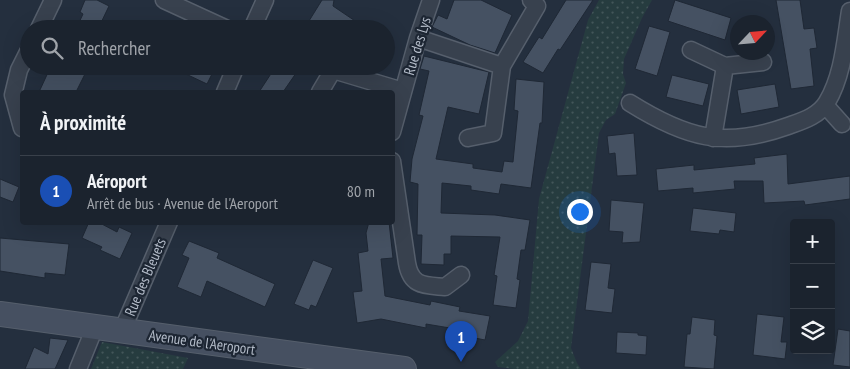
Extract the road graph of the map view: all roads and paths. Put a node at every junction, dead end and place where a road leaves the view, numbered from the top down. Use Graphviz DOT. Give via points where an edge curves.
graph roads {
  1 [pos="53,0"];
  2 [pos="164,0"];
  3 [pos="265,0"];
  4 [pos="431,0"];
  5 [pos="531,0"];
  6 [pos="850,11"];
  7 [pos="43,20"];
  8 [pos="208,20"];
  9 [pos="256,20"];
  10 [pos="418,38"];
  11 [pos="691,50"];
  12 [pos="764,62"];
  13 [pos="502,66"];
  14 [pos="725,66"];
  15 [pos="20,68"];
  16 [pos="232,75"];
  17 [pos="330,75"];
  18 [pos="350,75"];
  19 [pos="226,90"];
  20 [pos="321,90"];
  21 [pos="403,91"];
  22 [pos="630,103"];
  23 [pos="825,105"];
  24 [pos="20,121"];
  25 [pos="395,121"];
  26 [pos="842,124"];
  27 [pos="468,138"];
  28 [pos="713,138"];
  29 [pos="395,181"];
  30 [pos="168,225"];
  31 [pos="461,275"];
  32 [pos="0,314"];
  33 [pos="94,327"];
  34 [pos="122,331"];
  35 [pos="78,369"];
  36 [pos="404,369"];
  1 -- 7 [label="street"];
  2 -- 8 [label="street"];
  3 -- 9 [label="street"];
  4 -- 10 [label="street, Rue des Lys"];
  5 -- 13 [label="street" via="537,6"];
  6 -- 23 [label="street" via="836,84"];
  10 -- 13 [label="street"];
  10 -- 21 [label="street, Rue des Lys"];
  11 -- 14 [label="street"];
  12 -- 14 [label="street"];
  13 -- 27 [label="street" via="493,133"];
  14 -- 28 [label="street"];
  15 -- 24 [label="street" via="13,95"];
  16 -- 19 [label="street"];
  17 -- 20 [label="street, Rue des Lys"];
  18 -- 21 [label="street, Rue des Lys"];
  21 -- 25 [label="street, Rue des Lys"];
  22 -- 28 [label="street" via="658,120"];
  23 -- 26 [label="street"];
  23 -- 28 [label="street" via="814,116 770,132 748,137"];
  29 -- 31 [label="street" via="411,277 422,285 445,287"];
  30 -- 34 [label="street, Rue des Bleuets"];
  32 -- 33 [label="street, Avenue de l'Aeroport"];
  33 -- 34 [label="street, Avenue de l'Aeroport"];
  33 -- 35 [label="street"];
  34 -- 36 [label="street, Avenue de l'Aeroport"];
}
